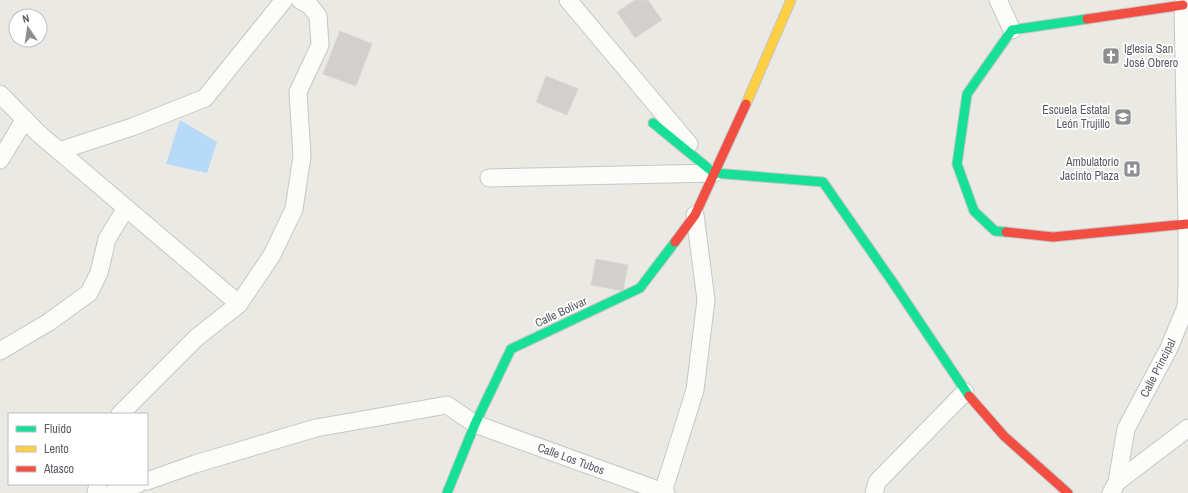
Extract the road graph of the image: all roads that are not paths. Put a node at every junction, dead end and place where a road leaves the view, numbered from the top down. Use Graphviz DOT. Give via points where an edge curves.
graph roads {
  1 [pos="284,0"];
  2 [pos="300,0"];
  3 [pos="568,0"];
  4 [pos="791,0"];
  5 [pos="998,0"];
  6 [pos="1184,3"];
  7 [pos="1012,30"];
  8 [pos="0,94"];
  9 [pos="25,120"];
  10 [pos="653,122"];
  11 [pos="59,151"];
  12 [pos="0,160"];
  13 [pos="714,173"];
  14 [pos="489,178"];
  15 [pos="126,208"];
  16 [pos="695,215"];
  17 [pos="1187,224"];
  18 [pos="239,304"];
  19 [pos="0,351"];
  20 [pos="965,392"];
  21 [pos="121,413"];
  22 [pos="475,424"];
  23 [pos="1188,428"];
  24 [pos="148,481"];
  25 [pos="135,485"];
  26 [pos="1114,487"];
  27 [pos="112,493"];
  28 [pos="447,493"];
  29 [pos="665,493"];
  30 [pos="874,493"];
  31 [pos="1068,493"];
  1 -- 11 [label="street" via="205,98 132,127"];
  2 -- 18 [label="street" via="310,6 318,16 320,45 298,92 302,156 294,209 272,255"];
  3 -- 13 [label="street"];
  4 -- 13 [label="street, Calle Bolívar"];
  5 -- 7 [label="street"];
  6 -- 7 [label="street"];
  6 -- 17 [label="street, Calle Principal"];
  7 -- 17 [label="street" via="967,94 958,164 974,211 995,232 1053,237"];
  8 -- 9 [label="street"];
  9 -- 11 [label="street"];
  9 -- 12 [label="street"];
  10 -- 13 [label="street"];
  11 -- 15 [label="street"];
  13 -- 14 [label="street"];
  13 -- 16 [label="street, Calle Bolívar"];
  13 -- 20 [label="street" via="824,182"];
  15 -- 18 [label="street"];
  15 -- 19 [label="street" via="107,239 99,274 89,293 49,322"];
  16 -- 22 [label="street, Calle Bolívar" via="640,288 511,349"];
  16 -- 29 [label="street" via="706,300 695,390"];
  17 -- 26 [label="street, Calle Principal" via="1186,307 1169,348 1126,429"];
  18 -- 21 [label="street" via="196,338"];
  20 -- 30 [label="street" via="877,482"];
  20 -- 31 [label="street" via="1004,436"];
  22 -- 24 [label="street, Calle Los Tubos" via="447,405 316,428 194,464"];
  22 -- 28 [label="street, Calle Bolívar"];
  22 -- 29 [label="street, Calle Los Tubos"];
  23 -- 26 [label="street"];
  25 -- 27 [label="street"];
}
